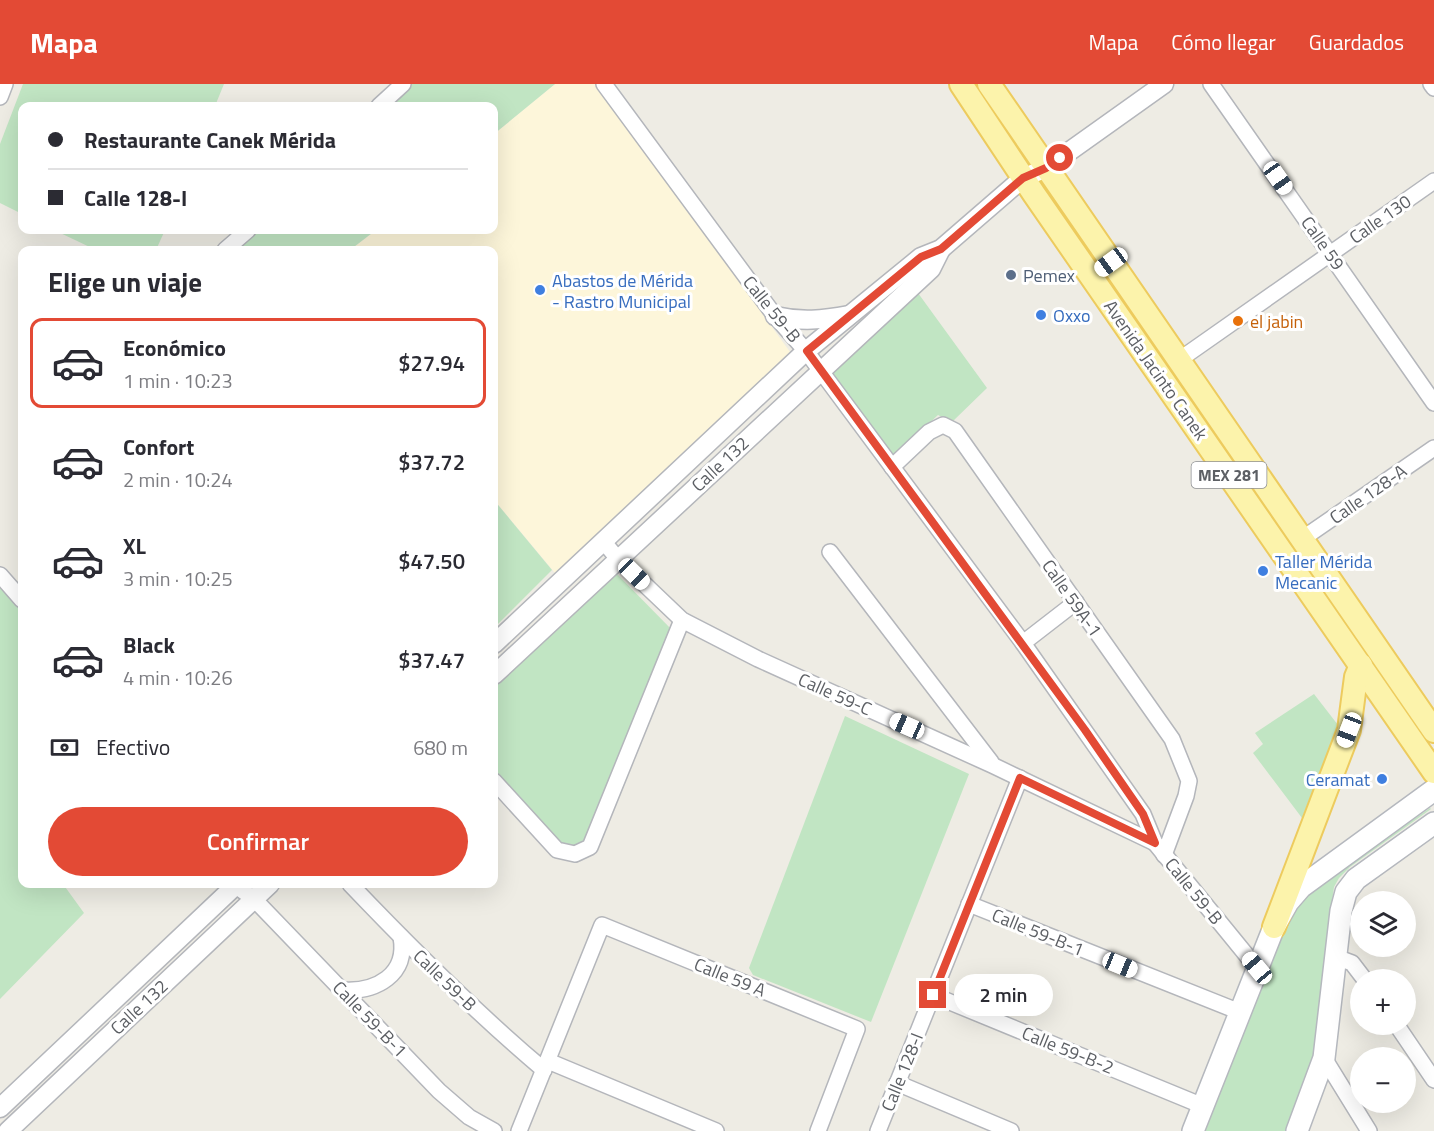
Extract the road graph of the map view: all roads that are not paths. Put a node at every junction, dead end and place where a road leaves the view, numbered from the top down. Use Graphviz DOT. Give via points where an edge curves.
graph roads {
  1 [pos="5,84"];
  2 [pos="403,84"];
  3 [pos="604,84"];
  4 [pos="961,84"];
  5 [pos="989,84"];
  6 [pos="1164,84"];
  7 [pos="1211,84"];
  8 [pos="1431,84"];
  9 [pos="1434,88"];
  10 [pos="0,97"];
  11 [pos="383,102"];
  12 [pos="1005,107"];
  13 [pos="986,121"];
  14 [pos="1046,168"];
  15 [pos="1023,178"];
  16 [pos="1434,181"];
  17 [pos="243,234"];
  18 [pos="230,246"];
  19 [pos="941,249"];
  20 [pos="1331,253"];
  21 [pos="1111,262"];
  22 [pos="1091,276"];
  23 [pos="851,315"];
  24 [pos="776,316"];
  25 [pos="807,351"];
  26 [pos="1179,360"];
  27 [pos="820,370"];
  28 [pos="1434,403"];
  29 [pos="1434,448"];
  30 [pos="892,467"];
  31 [pos="1302,539"];
  32 [pos="603,541"];
  33 [pos="830,552"];
  34 [pos="618,559"];
  35 [pos="0,574"];
  36 [pos="18,595"];
  37 [pos="1076,602"];
  38 [pos="682,620"];
  39 [pos="498,640"];
  40 [pos="1023,643"];
  41 [pos="1361,665"];
  42 [pos="498,671"];
  43 [pos="1434,731"];
  44 [pos="992,765"];
  45 [pos="1434,772"];
  46 [pos="1020,778"];
  47 [pos="498,785"];
  48 [pos="1434,790"];
  49 [pos="1434,823"];
  50 [pos="1160,849"];
  51 [pos="231,888"];
  52 [pos="240,888"];
  53 [pos="266,888"];
  54 [pos="354,888"];
  55 [pos="254,899"];
  56 [pos="969,904"];
  57 [pos="1274,927"];
  58 [pos="400,937"];
  59 [pos="1336,957"];
  60 [pos="1257,968"];
  61 [pos="1357,969"];
  62 [pos="343,990"];
  63 [pos="933,995"];
  64 [pos="1240,1012"];
  65 [pos="1403,1035"];
  66 [pos="1324,1058"];
  67 [pos="546,1066"];
  68 [pos="1434,1080"];
  69 [pos="897,1083"];
  70 [pos="1203,1106"];
  71 [pos="0,1108"];
  72 [pos="8,1131"];
  73 [pos="494,1131"];
  74 [pos="519,1131"];
  75 [pos="716,1131"];
  76 [pos="818,1131"];
  77 [pos="878,1131"];
  78 [pos="1011,1131"];
  79 [pos="1193,1131"];
  80 [pos="1297,1131"];
  81 [pos="1370,1131"];
  1 -- 10 [label="street"];
  2 -- 11 [label="street"];
  3 -- 24 [label="street, Calle 59-B"];
  4 -- 13 [label="main road, Avenida Jacinto Canek / MEX 281"];
  5 -- 12 [label="main road, Avenida Jacinto Canek / MEX 281"];
  6 -- 14 [label="street, Calle 132"];
  7 -- 20 [label="street, Calle 59"];
  8 -- 9 [label="street"];
  12 -- 13 [label="main road"];
  12 -- 14 [label="main road, Avenida Jacinto Canek / MEX 281"];
  13 -- 15 [label="main road, Avenida Jacinto Canek / MEX 281"];
  14 -- 15 [label="street, Calle 132"];
  14 -- 21 [label="main road, Avenida Jacinto Canek / MEX 281"];
  15 -- 19 [label="street, Calle 132"];
  15 -- 22 [label="main road, Avenida Jacinto Canek / MEX 281"];
  16 -- 20 [label="street, Calle 130"];
  17 -- 18 [label="street"];
  19 -- 23 [label="street, Calle 132" via="921,257"];
  19 -- 27 [label="street, Calle 132" via="931,269"];
  20 -- 26 [label="street, Calle 130"];
  20 -- 28 [label="street, Calle 59"];
  21 -- 22 [label="main road"];
  21 -- 26 [label="main road, Avenida Jacinto Canek / MEX 281"];
  22 -- 41 [label="main road, Avenida Jacinto Canek / MEX 281"];
  23 -- 24 [label="street" via="812,321"];
  23 -- 25 [label="street, Calle 132"];
  24 -- 25 [label="street, Calle 59-B"];
  25 -- 27 [label="street, Calle 59-B"];
  25 -- 32 [label="street, Calle 132"];
  26 -- 31 [label="main road, Avenida Jacinto Canek / MEX 281"];
  27 -- 30 [label="street, Calle 59-B"];
  27 -- 34 [label="street, Calle 132"];
  29 -- 31 [label="street, Calle 128-A"];
  30 -- 37 [label="street, Calle 59A-1" via="929,432 943,425 955,431"];
  30 -- 40 [label="street, Calle 59-B"];
  31 -- 43 [label="main road, Avenida Jacinto Canek / MEX 281"];
  32 -- 34 [label="street, Calle 59-C"];
  32 -- 39 [label="street, Calle 132"];
  33 -- 44 [label="street"];
  34 -- 38 [label="street, Calle 59-C"];
  34 -- 42 [label="street, Calle 132"];
  35 -- 36 [label="street"];
  37 -- 40 [label="street"];
  37 -- 50 [label="street, Calle 59A-1" via="1172,739 1189,781 1186,796"];
  38 -- 44 [label="street, Calle 59-C" via="758,659"];
  38 -- 47 [label="street" via="590,847 575,854 557,850"];
  40 -- 50 [label="street, Calle 59-B" via="1143,814"];
  41 -- 45 [label="main road, Avenida Jacinto Canek / MEX 281"];
  41 -- 57 [label="main road" via="1349,730"];
  44 -- 46 [label="street, Calle 59-C"];
  46 -- 50 [label="street, Calle 59-C"];
  46 -- 56 [label="street, Calle 128-I"];
  48 -- 57 [label="main road" via="1301,887"];
  49 -- 59 [label="main road" via="1356,879 1346,892"];
  50 -- 60 [label="street, Calle 59-B"];
  51 -- 71 [label="street, Calle 132"];
  52 -- 55 [label="street, Calle 59-B-1"];
  53 -- 55 [label="street, Calle 132"];
  54 -- 58 [label="street, Calle 59-B"];
  55 -- 62 [label="street, Calle 59-B-1"];
  55 -- 72 [label="street, Calle 132"];
  56 -- 63 [label="street, Calle 128-I"];
  56 -- 64 [label="street, Calle 59-B-1"];
  57 -- 60 [label="main road"];
  58 -- 62 [label="street" via="403,950 388,978 359,991"];
  58 -- 67 [label="street, Calle 59-B" via="499,1032"];
  59 -- 61 [label="street"];
  59 -- 66 [label="main road"];
  60 -- 64 [label="main road"];
  62 -- 73 [label="street, Calle 59-B-1" via="454,1105"];
  63 -- 69 [label="street, Calle 128-I"];
  63 -- 70 [label="street, Calle 59-B-2"];
  64 -- 70 [label="main road"];
  65 -- 68 [label="street"];
  66 -- 80 [label="main road"];
  66 -- 81 [label="street"];
  67 -- 74 [label="street"];
  67 -- 75 [label="street, Calle 59-B"];
  67 -- 76 [label="street, Calle 59 A" via="602,925 857,1029"];
  69 -- 77 [label="street, Calle 128-I"];
  69 -- 78 [label="street"];
  70 -- 79 [label="main road"];
}
